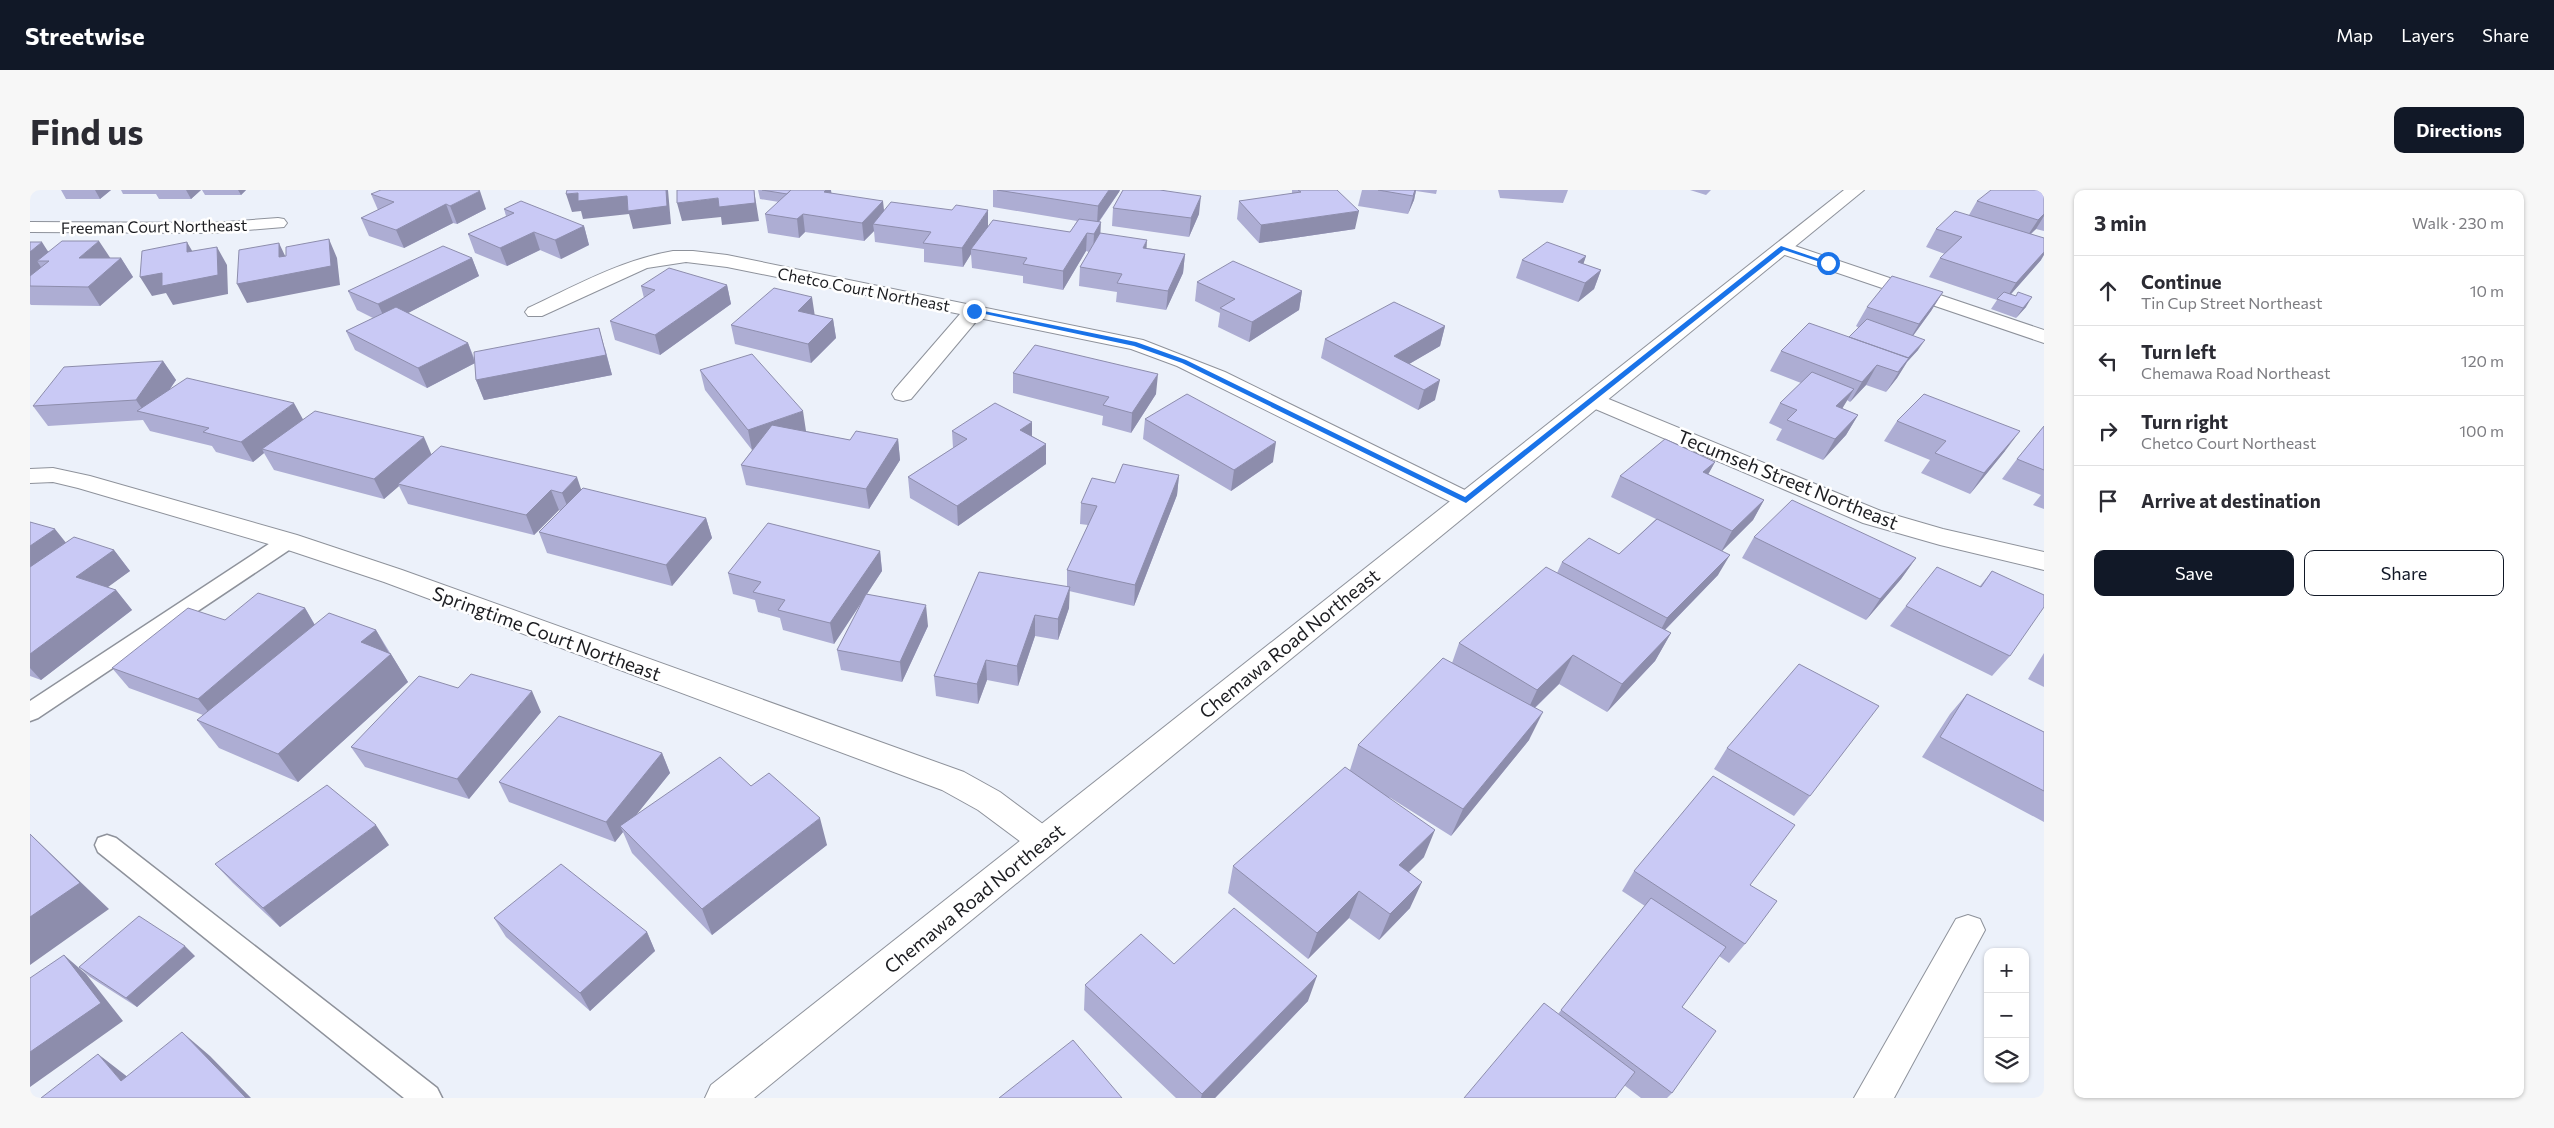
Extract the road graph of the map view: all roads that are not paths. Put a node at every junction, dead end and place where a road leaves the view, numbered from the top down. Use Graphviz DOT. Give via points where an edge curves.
graph roads {
  1 [pos="1855,190"];
  2 [pos="278,223"];
  3 [pos="30,228"];
  4 [pos="1783,248"];
  5 [pos="974,311"];
  6 [pos="535,312"];
  7 [pos="2044,338"];
  8 [pos="903,394"];
  9 [pos="1594,400"];
  10 [pos="30,476"];
  11 [pos="1466,500"];
  12 [pos="288,540"];
  13 [pos="2044,561"];
  14 [pos="30,712"];
  15 [pos="1044,842"];
  16 [pos="107,845"];
  17 [pos="1968,930"];
  18 [pos="427,1098"];
  19 [pos="724,1098"];
  20 [pos="1873,1098"];
  1 -- 4 [label="street, Chemawa Road Northeast"];
  2 -- 3 [label="street, Freeman Court Northeast" via="212,228"];
  4 -- 7 [label="street"];
  4 -- 9 [label="street, Chemawa Road Northeast"];
  5 -- 6 [label="street, Chetco Court Northeast" via="726,261 673,257 646,262"];
  5 -- 8 [label="street"];
  5 -- 11 [label="street, Chetco Court Northeast" via="1136,344 1184,362"];
  9 -- 11 [label="street, Chemawa Road Northeast"];
  9 -- 13 [label="street, Tecumseh Street Northeast" via="1872,517 1940,537"];
  10 -- 12 [label="street, Springtime Court Northeast" via="53,475 82,481"];
  11 -- 15 [label="street, Chemawa Road Northeast"];
  12 -- 14 [label="lane"];
  12 -- 15 [label="street, Springtime Court Northeast" via="953,781 989,801"];
  15 -- 19 [label="street, Chemawa Road Northeast"];
  16 -- 18 [label="lane"];
  17 -- 20 [label="street"];
}
